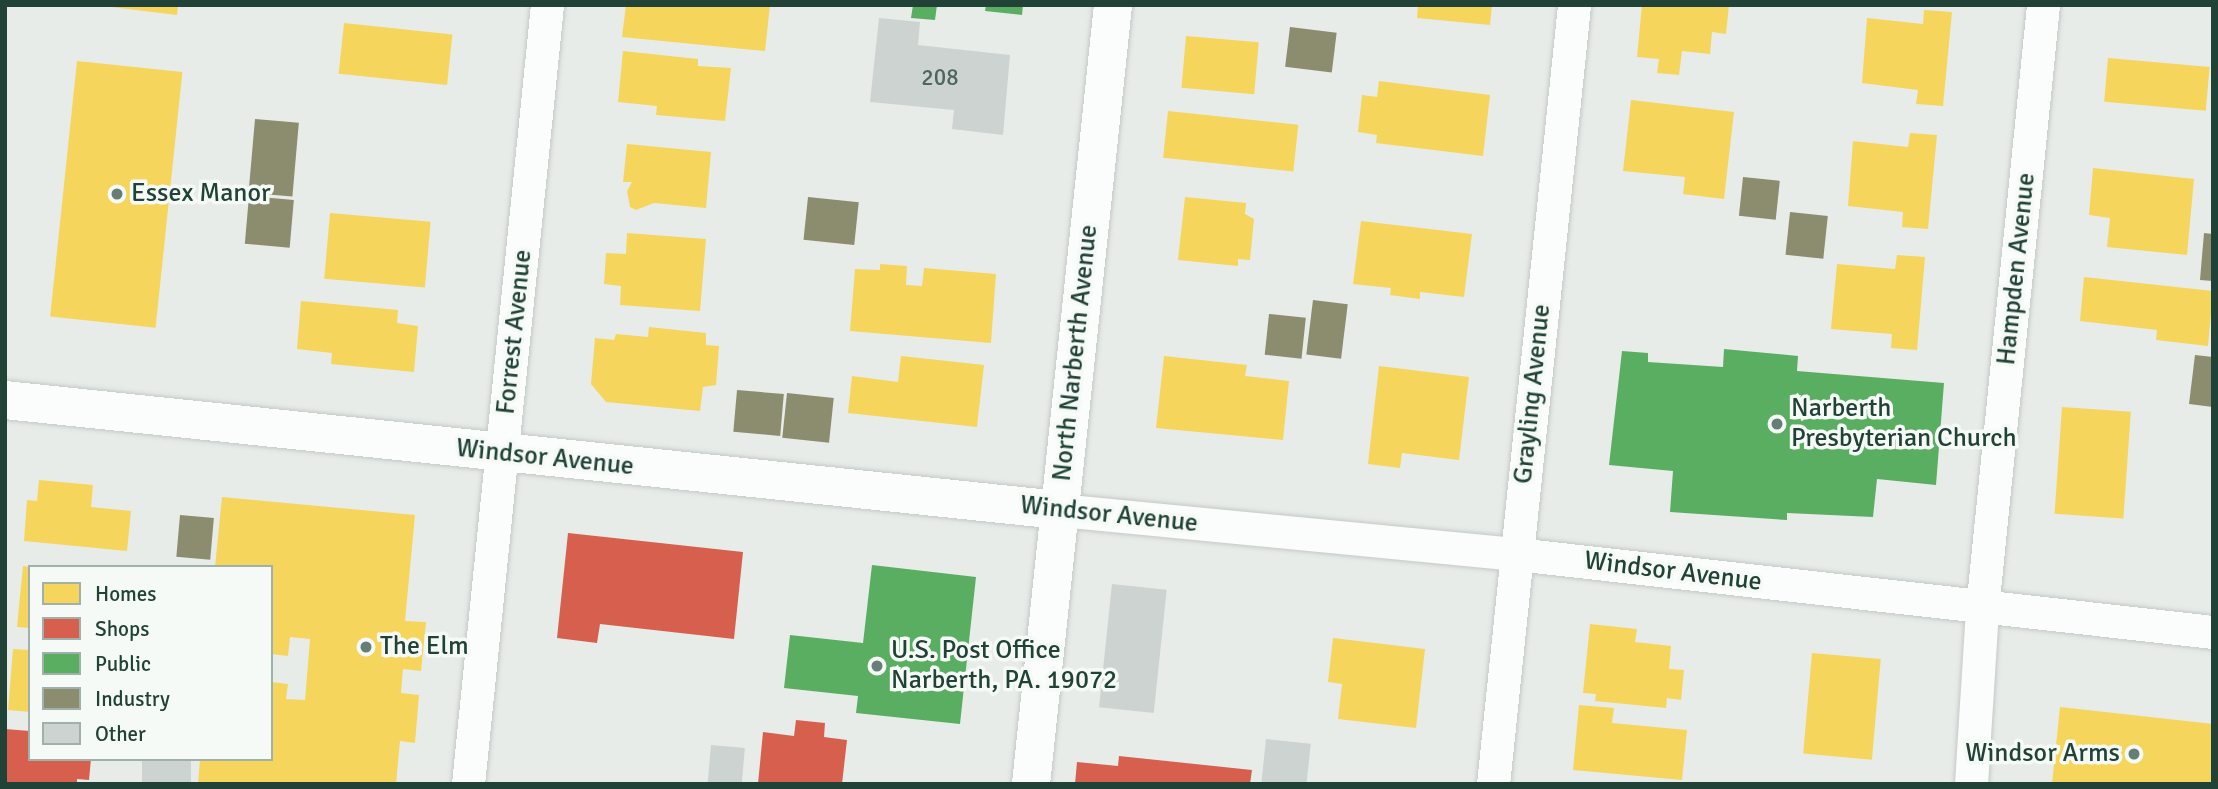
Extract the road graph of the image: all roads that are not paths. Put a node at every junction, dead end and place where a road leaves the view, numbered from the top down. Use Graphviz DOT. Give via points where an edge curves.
graph roads {
  1 [pos="547,5"];
  2 [pos="1113,5"];
  3 [pos="1574,5"];
  4 [pos="2043,5"];
  5 [pos="5,400"];
  6 [pos="503,453"];
  7 [pos="1059,510"];
  8 [pos="1516,554"];
  9 [pos="1982,608"];
  10 [pos="2213,632"];
  11 [pos="468,784"];
  12 [pos="1031,784"];
  13 [pos="1493,784"];
  14 [pos="1971,784"];
  1 -- 6 [label="street, Forrest Avenue"];
  2 -- 7 [label="street, North Narberth Avenue"];
  3 -- 8 [label="street, Grayling Avenue"];
  4 -- 9 [label="street, Hampden Avenue"];
  5 -- 6 [label="street, Windsor Avenue"];
  6 -- 7 [label="street, Windsor Avenue"];
  6 -- 11 [label="street, Forrest Avenue"];
  7 -- 8 [label="street, Windsor Avenue"];
  7 -- 12 [label="street, North Narberth Avenue"];
  8 -- 9 [label="street, Windsor Avenue"];
  8 -- 13 [label="street, Grayling Avenue"];
  9 -- 10 [label="street, Windsor Avenue"];
  9 -- 14 [label="street, Hampden Avenue"];
}
